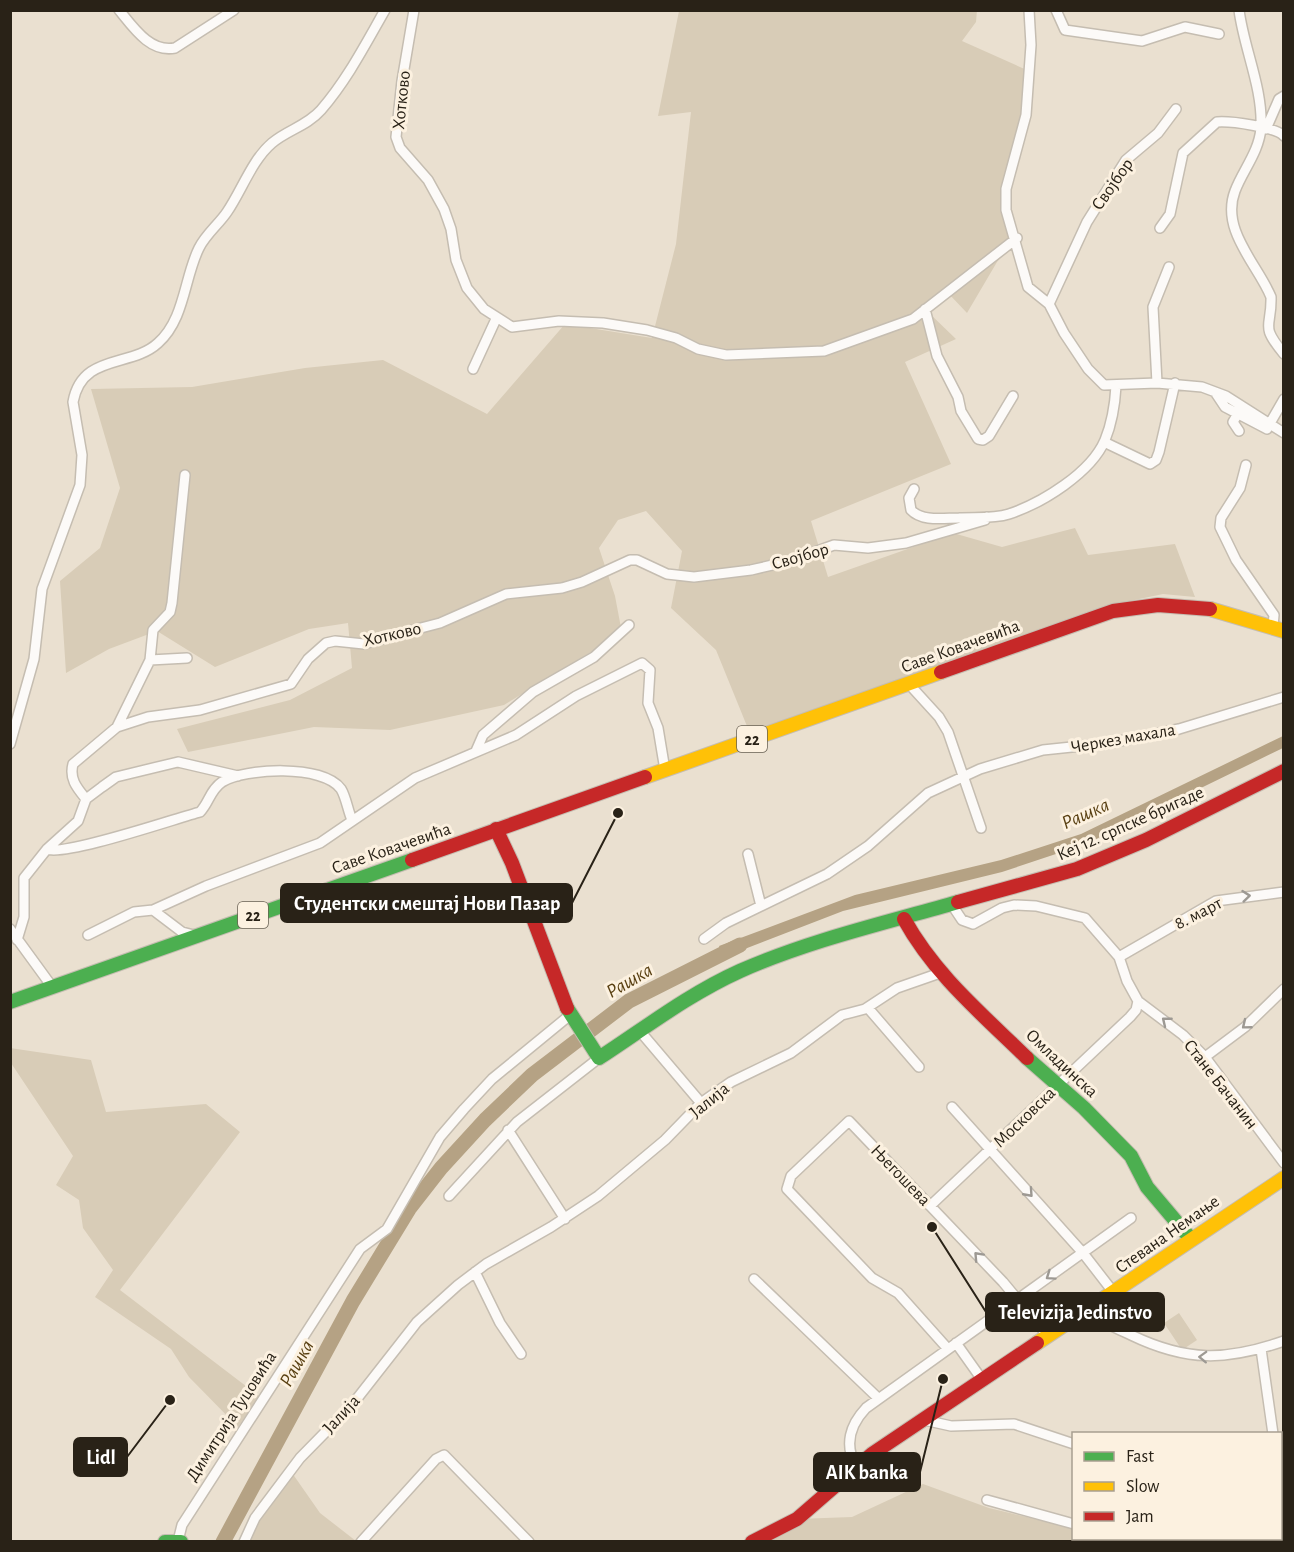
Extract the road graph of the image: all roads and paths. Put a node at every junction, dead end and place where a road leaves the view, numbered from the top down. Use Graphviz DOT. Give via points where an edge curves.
graph roads {
  1 [pos="119,10"];
  2 [pos="234,10"];
  3 [pos="385,10"];
  4 [pos="414,10"];
  5 [pos="1029,10"];
  6 [pos="1056,10"];
  7 [pos="1239,10"];
  8 [pos="1219,34"];
  9 [pos="1284,96"];
  10 [pos="1176,109"];
  11 [pos="1263,128"];
  12 [pos="1284,136"];
  13 [pos="1160,228"];
  14 [pos="1017,238"];
  15 [pos="1169,267"];
  16 [pos="1049,304"];
  17 [pos="925,309"];
  18 [pos="496,319"];
  19 [pos="1284,354"];
  20 [pos="474,369"];
  21 [pos="1157,382"];
  22 [pos="1175,383"];
  23 [pos="1116,386"];
  24 [pos="1215,392"];
  25 [pos="1013,396"];
  26 [pos="1284,399"];
  27 [pos="1237,415"];
  28 [pos="1269,425"];
  29 [pos="1239,431"];
  30 [pos="1281,432"];
  31 [pos="1104,442"];
  32 [pos="1246,465"];
  33 [pos="185,475"];
  34 [pos="914,489"];
  35 [pos="987,517"];
  36 [pos="716,574"];
  37 [pos="629,625"];
  38 [pos="1278,629"];
  39 [pos="187,658"];
  40 [pos="150,660"];
  41 [pos="908,683"];
  42 [pos="1284,697"];
  43 [pos="117,727"];
  44 [pos="10,744"];
  45 [pos="476,751"];
  46 [pos="665,770"];
  47 [pos="1284,771"];
  48 [pos="238,776"];
  49 [pos="963,777"];
  50 [pos="86,799"];
  51 [pos="351,820"];
  52 [pos="981,828"];
  53 [pos="495,830"];
  54 [pos="47,849"];
  55 [pos="748,854"];
  56 [pos="1284,892"];
  57 [pos="761,906"];
  58 [pos="952,906"];
  59 [pos="153,910"];
  60 [pos="903,919"];
  61 [pos="10,929"];
  62 [pos="88,935"];
  63 [pos="197,936"];
  64 [pos="704,939"];
  65 [pos="17,940"];
  66 [pos="1119,957"];
  67 [pos="940,973"];
  68 [pos="53,988"];
  69 [pos="1284,989"];
  70 [pos="1138,1000"];
  71 [pos="10,1002"];
  72 [pos="868,1008"];
  73 [pos="573,1020"];
  74 [pos="639,1030"];
  75 [pos="596,1054"];
  76 [pos="1205,1058"];
  77 [pos="920,1067"];
  78 [pos="1057,1085"];
  79 [pos="701,1103"];
  80 [pos="952,1107"];
  81 [pos="508,1130"];
  82 [pos="990,1149"];
  83 [pos="1284,1163"];
  84 [pos="1284,1178"];
  85 [pos="448,1196"];
  86 [pos="930,1206"];
  87 [pos="1131,1218"];
  88 [pos="565,1219"];
  89 [pos="1190,1238"];
  90 [pos="1083,1253"];
  91 [pos="475,1272"];
  92 [pos="754,1279"];
  93 [pos="1114,1293"];
  94 [pos="1017,1299"];
  95 [pos="1086,1311"];
  96 [pos="1048,1336"];
  97 [pos="1284,1341"];
  98 [pos="956,1343"];
  99 [pos="1261,1348"];
  100 [pos="948,1349"];
  101 [pos="521,1354"];
  102 [pos="983,1381"];
  103 [pos="879,1398"];
  104 [pos="924,1420"];
  105 [pos="1274,1432"];
  106 [pos="1072,1443"];
  107 [pos="856,1466"];
  108 [pos="987,1500"];
  109 [pos="1072,1523"];
  110 [pos="362,1540"];
  111 [pos="175,1541"];
  112 [pos="244,1542"];
  113 [pos="529,1542"];
  114 [pos="752,1542"];
  1 -- 2 [label="street" via="148,42 168,50"];
  3 -- 44 [label="street" via="351,70 321,111 270,144 201,244 172,325 158,343 146,351 103,364 81,384 73,402 82,455 80,485 42,589 34,659"];
  4 -- 18 [label="street, Хотково" via="396,137 444,209 467,288"];
  5 -- 14 [label="street" via="1026,115 1005,198"];
  6 -- 8 [label="street" via="1065,30 1142,41 1185,27"];
  7 -- 11 [label="street"];
  9 -- 11 [label="street"];
  10 -- 16 [label="street, Својбор" via="1158,133 1126,160 1087,222"];
  11 -- 12 [label="street"];
  11 -- 13 [label="street" via="1217,122 1183,153 1170,214"];
  11 -- 19 [label="street" via="1232,206 1244,252 1271,297 1269,333"];
  14 -- 16 [label="street" via="1024,278"];
  14 -- 17 [label="street"];
  15 -- 21 [label="street" via="1153,307"];
  16 -- 23 [label="street" via="1095,378 1104,386"];
  17 -- 18 [label="street" via="913,319 824,351 726,355 647,330 603,323 559,321 512,327"];
  17 -- 25 [label="street" via="937,356 978,439 989,436"];
  18 -- 20 [label="street"];
  21 -- 22 [label="street"];
  21 -- 23 [label="street"];
  22 -- 24 [label="street"];
  22 -- 31 [label="street" via="1154,462 1140,461"];
  23 -- 31 [label="street, Својбор"];
  24 -- 27 [label="street" via="1222,405"];
  24 -- 28 [label="street"];
  26 -- 28 [label="street"];
  27 -- 29 [label="street" via="1233,422"];
  27 -- 30 [label="street"];
  28 -- 30 [label="street"];
  31 -- 35 [label="street, Својбор" via="1077,475 1057,490 1010,513"];
  32 -- 38 [label="street, Саве Ковачевића" via="1240,488 1221,518 1223,536 1274,615"];
  33 -- 40 [label="street" via="172,603 170,612 153,630"];
  34 -- 35 [label="street, Својбор" via="909,498 911,510 924,517"];
  35 -- 36 [label="street, Својбор" via="906,543 868,548 834,545 790,561"];
  36 -- 43 [label="street, Хотково" via="667,574 630,560 582,582 506,594 440,623 364,644 326,643 308,659 291,684 278,690"];
  37 -- 45 [label="street" via="594,657 533,692 483,735"];
  38 -- 41 [label="street, Саве Ковачевића / 22" via="1232,612 1197,605 1126,608"];
  39 -- 40 [label="street"];
  40 -- 43 [label="street"];
  41 -- 46 [label="street, Саве Ковачевића / 22"];
  41 -- 49 [label="street" via="948,732"];
  42 -- 49 [label="street, Черкез махала" via="1179,729 1043,750"];
  43 -- 50 [label="street" via="78,758 71,772 74,785"];
  45 -- 46 [label="street, Саве Ковачевића" via="516,735 576,696 642,663 650,670 648,703 658,728"];
  45 -- 51 [label="street, Саве Ковачевића" via="415,778"];
  46 -- 53 [label="street, Саве Ковачевића / 22"];
  47 -- 58 [label="street, Кеј 12. српске бригаде" via="1089,864"];
  48 -- 50 [label="street" via="178,762 116,777"];
  48 -- 51 [label="street" via="307,771 323,777 340,788"];
  48 -- 54 [label="street" via="214,788 200,812 79,849"];
  49 -- 52 [label="street"];
  49 -- 57 [label="street, Черкез махала" via="928,794 868,846 826,874"];
  50 -- 54 [label="street" via="78,821"];
  51 -- 59 [label="street, Саве Ковачевића" via="320,843"];
  53 -- 63 [label="street, Саве Ковачевића / 22"];
  53 -- 73 [label="street" via="513,863"];
  54 -- 65 [label="street" via="24,878 24,917"];
  55 -- 57 [label="street"];
  66 -- 56 [label="street, 8. март, one-way" via="1216,901"];
  57 -- 64 [label="street, Черкез махала"];
  58 -- 60 [label="street, Кеј 12. српске бригаде"];
  58 -- 66 [label="street, Стане Бачанин" via="962,920 973,924 1008,906 1029,905 1084,918"];
  59 -- 62 [label="street, Саве Ковачевића" via="134,912"];
  59 -- 63 [label="street" via="182,932"];
  60 -- 67 [label="street, Омладинска"];
  60 -- 74 [label="street, Кеј 12. српске бригаде" via="797,948 738,972"];
  61 -- 65 [label="street"];
  63 -- 68 [label="street, Саве Ковачевића / 22"];
  65 -- 68 [label="street"];
  66 -- 70 [label="street, Стане Бачанин"];
  67 -- 72 [label="street, Јалија" via="897,988"];
  67 -- 78 [label="street, Омладинска"];
  68 -- 71 [label="street, Саве Ковачевића / 22"];
  69 -- 76 [label="street, one-way"];
  76 -- 70 [label="street, Стане Бачанин, one-way"];
  70 -- 78 [label="street, Московска" via="1130,1017"];
  72 -- 77 [label="street"];
  72 -- 79 [label="street, Јалија" via="842,1015 791,1053 742,1075"];
  73 -- 75 [label="street"];
  73 -- 111 [label="street, Димитрија Туцовића" via="492,1079 440,1137 387,1229 360,1249"];
  74 -- 75 [label="street, Кеј 12. српске бригаде"];
  74 -- 79 [label="street"];
  75 -- 81 [label="street, Кеј 12. српске бригаде"];
  76 -- 83 [label="street, Стане Бачанин"];
  78 -- 82 [label="street, Московска"];
  78 -- 89 [label="street, Омладинска" via="1131,1156 1148,1187"];
  79 -- 88 [label="street, Јалија" via="631,1169"];
  80 -- 82 [label="street"];
  81 -- 85 [label="street"];
  81 -- 88 [label="street"];
  82 -- 86 [label="street, Московска"];
  82 -- 90 [label="street, one-way"];
  84 -- 89 [label="street, Стевана Немање"];
  94 -- 86 [label="street, Његошева, one-way"];
  86 -- 100 [label="street, Његошева" via="849,1121 791,1176 787,1189 872,1278 898,1293"];
  87 -- 90 [label="street, Стевана Немање"];
  88 -- 91 [label="street, Јалија"];
  89 -- 93 [label="street, Стевана Немање"];
  90 -- 93 [label="street"];
  90 -- 94 [label="street, Стевана Немање, one-way"];
  91 -- 101 [label="street"];
  91 -- 112 [label="street, Јалија" via="417,1322 352,1405 300,1458 255,1518"];
  92 -- 103 [label="street"];
  93 -- 95 [label="street, Стевана Немање"];
  94 -- 96 [label="street, Његошева"];
  94 -- 98 [label="street, Стевана Немање"];
  95 -- 96 [label="street, Стевана Немање"];
  99 -- 95 [label="street, one-way" via="1216,1357 1183,1355 1146,1342"];
  96 -- 102 [label="street, Стевана Немање"];
  97 -- 99 [label="street"];
  98 -- 100 [label="street, Стевана Немање"];
  98 -- 102 [label="street"];
  99 -- 105 [label="street"];
  100 -- 103 [label="street, Стевана Немање"];
  102 -- 104 [label="street, Стевана Немање"];
  103 -- 107 [label="street, Стевана Немање" via="861,1413 851,1431 849,1454"];
  104 -- 106 [label="street" via="951,1426 1014,1424"];
  104 -- 107 [label="street, Стевана Немање"];
  107 -- 114 [label="street, Стевана Немање" via="804,1514"];
  108 -- 109 [label="street"];
  110 -- 113 [label="street" via="444,1455"];
}
